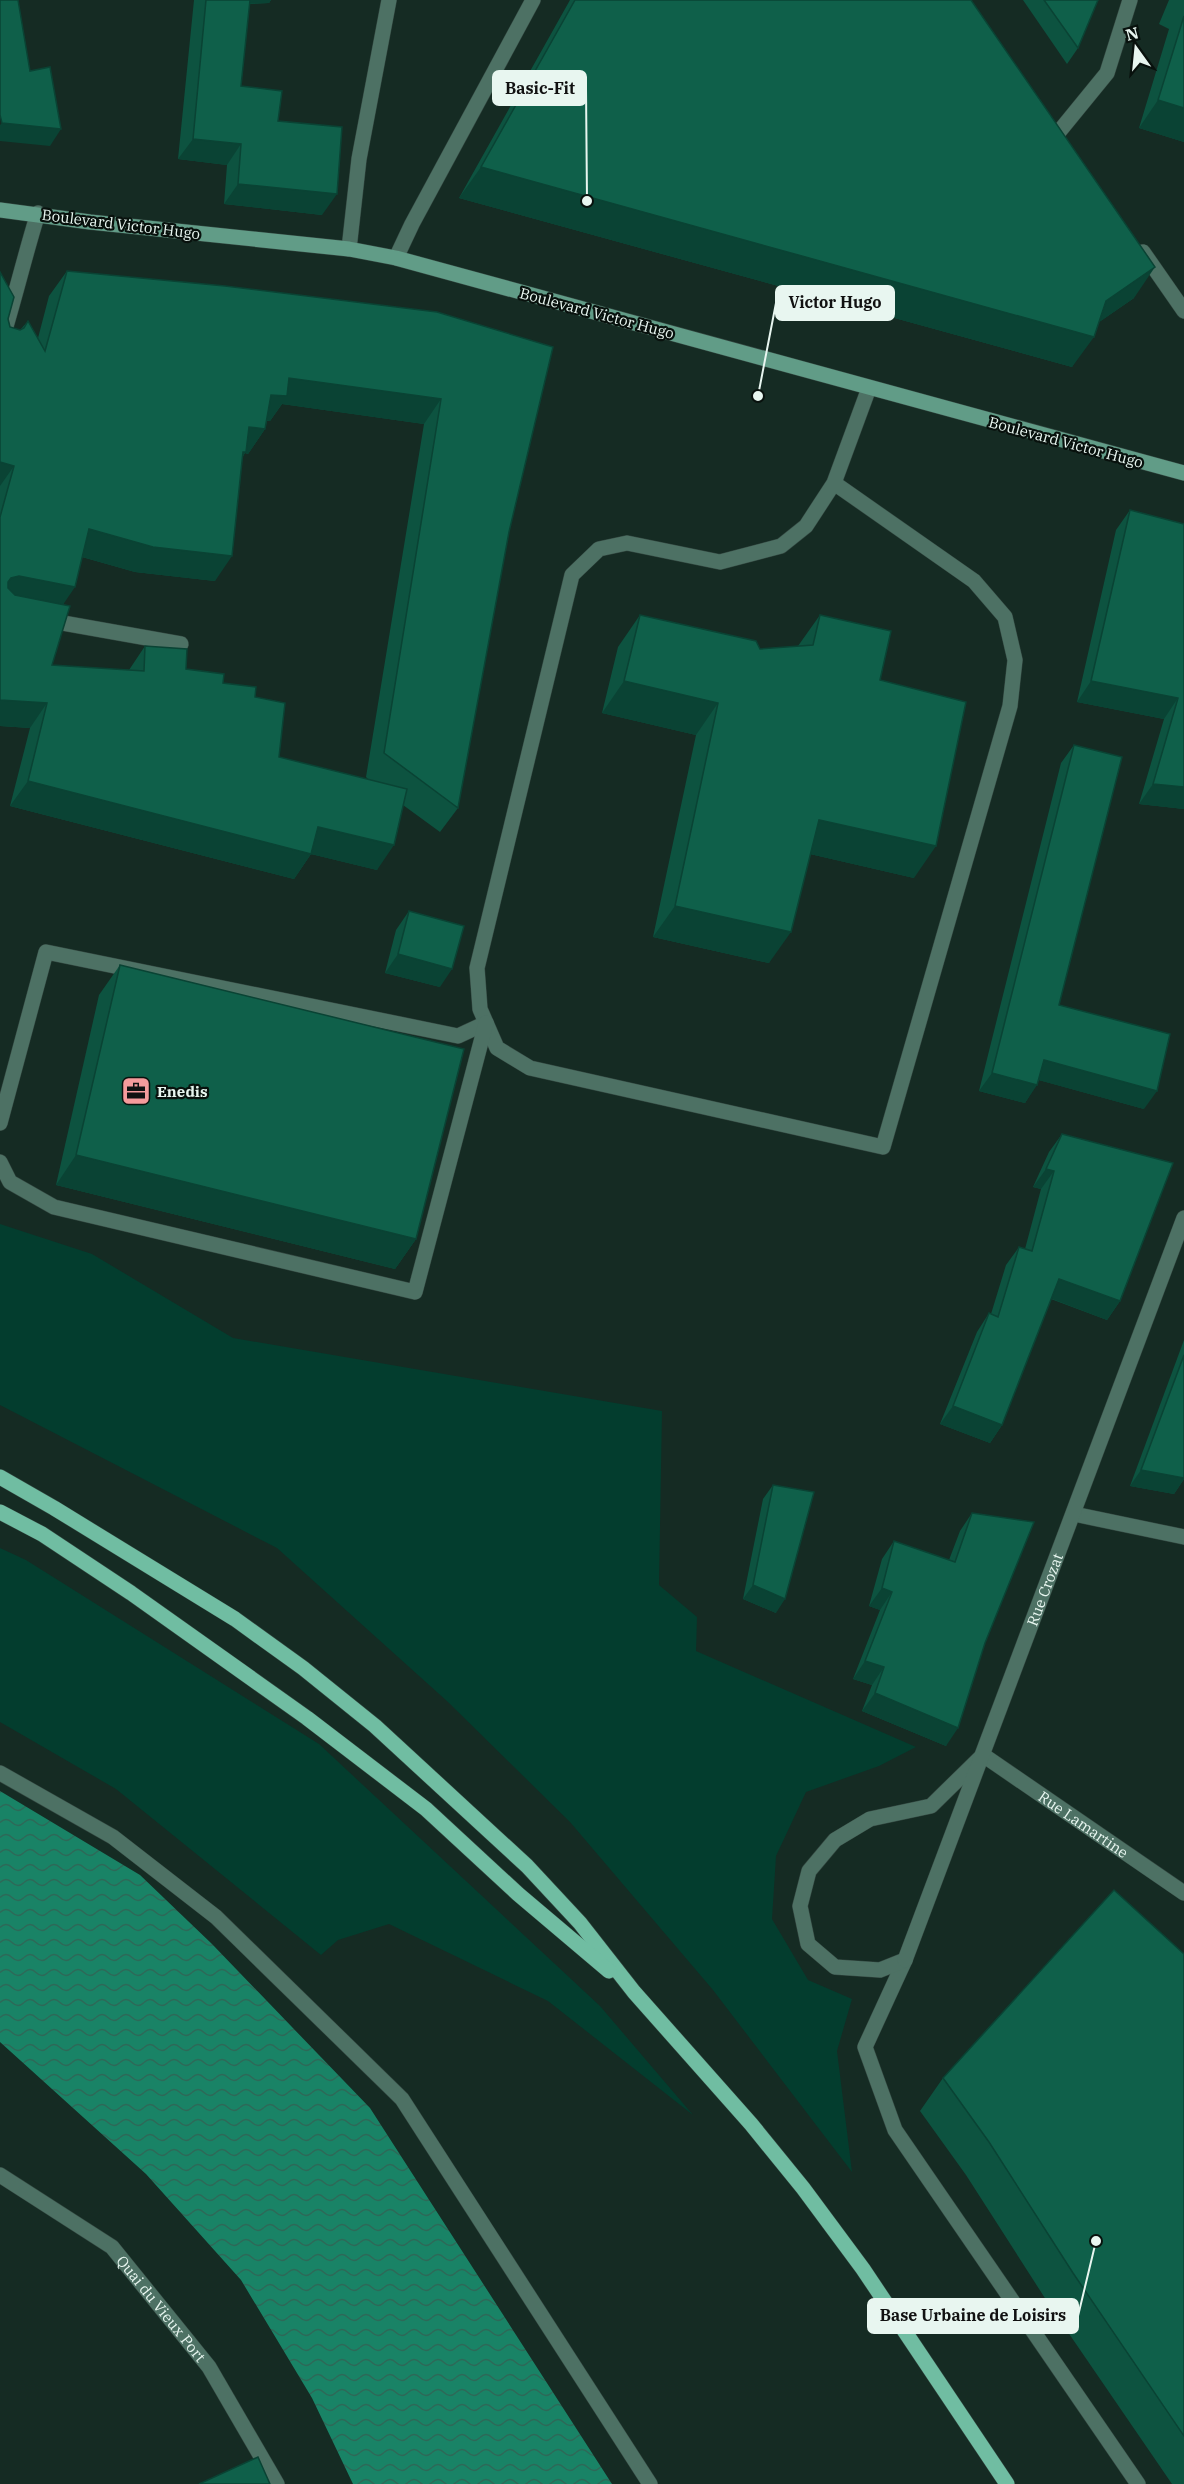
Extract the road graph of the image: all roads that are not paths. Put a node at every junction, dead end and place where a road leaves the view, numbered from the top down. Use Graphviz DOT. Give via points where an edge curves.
graph roads {
  1 [pos="388,0"];
  2 [pos="533,0"];
  3 [pos="1130,0"];
  4 [pos="1059,134"];
  5 [pos="0,210"];
  6 [pos="38,213"];
  7 [pos="1134,239"];
  8 [pos="349,249"];
  9 [pos="396,258"];
  10 [pos="1184,310"];
  11 [pos="0,346"];
  12 [pos="869,388"];
  13 [pos="1184,473"];
  14 [pos="834,483"];
  15 [pos="26,616"];
  16 [pos="181,644"];
  17 [pos="486,1023"];
  18 [pos="0,1123"];
  19 [pos="0,1162"];
  20 [pos="1184,1218"];
  21 [pos="0,1469"];
  22 [pos="0,1477"];
  23 [pos="54,1508"];
  24 [pos="0,1512"];
  25 [pos="1074,1514"];
  26 [pos="1184,1537"];
  27 [pos="983,1755"];
  28 [pos="0,1773"];
  29 [pos="1184,1893"];
  30 [pos="905,1960"];
  31 [pos="634,1992"];
  32 [pos="0,2175"];
  33 [pos="277,2484"];
  34 [pos="650,2484"];
  35 [pos="1007,2484"];
  36 [pos="1138,2484"];
  1 -- 8 [label="street" via="359,159"];
  2 -- 9 [label="street"];
  3 -- 4 [label="street" via="1107,73"];
  5 -- 6 [label="main road, Boulevard Victor Hugo"];
  6 -- 8 [label="main road, Boulevard Victor Hugo"];
  6 -- 11 [label="street"];
  7 -- 10 [label="street"];
  8 -- 9 [label="main road, Boulevard Victor Hugo"];
  9 -- 12 [label="main road, Boulevard Victor Hugo"];
  12 -- 13 [label="main road, Boulevard Victor Hugo"];
  12 -- 14 [label="street"];
  14 -- 17 [label="street" via="806,526 781,546 720,562 627,543 599,549 572,575 477,968 480,1009"];
  14 -- 17 [label="street" via="974,581 1005,617 1016,660 1011,706 882,1147 530,1068 497,1048"];
  15 -- 16 [label="street"];
  17 -- 18 [label="street" via="458,1036 46,952"];
  17 -- 19 [label="street" via="415,1292 54,1207 10,1182"];
  20 -- 25 [label="street, Rue Crozat"];
  21 -- 23 [label="main road"];
  22 -- 23 [label="main road"];
  23 -- 31 [label="main road" via="235,1619 375,1726 527,1866 580,1923"];
  24 -- 31 [label="main road" via="42,1534 131,1593 316,1725 426,1809 518,1894"];
  25 -- 26 [label="street"];
  25 -- 27 [label="street, Rue Crozat"];
  27 -- 29 [label="street, Rue Lamartine"];
  27 -- 30 [label="street, Rue Crozat"];
  27 -- 30 [label="street" via="932,1806 870,1819 836,1840 809,1871 800,1906 808,1944 835,1967 880,1970"];
  28 -- 34 [label="street" via="113,1838 216,1917 402,2099"];
  30 -- 36 [label="street, Rue Crozat" via="865,2047 895,2130"];
  31 -- 35 [label="main road" via="803,2188 863,2269"];
  32 -- 33 [label="street, Quai du Vieux Port" via="111,2247 209,2367"];
}
